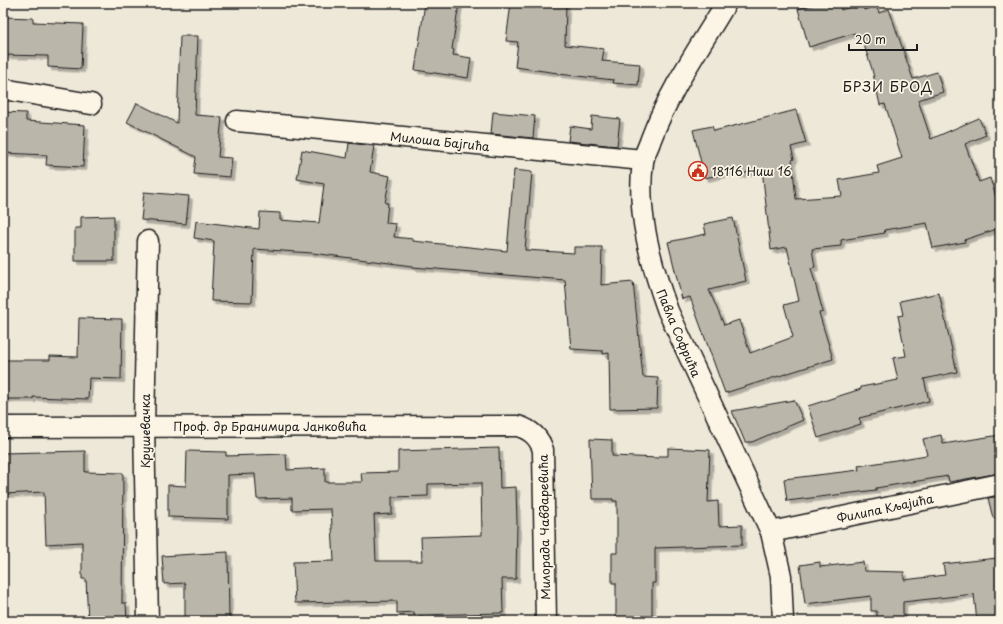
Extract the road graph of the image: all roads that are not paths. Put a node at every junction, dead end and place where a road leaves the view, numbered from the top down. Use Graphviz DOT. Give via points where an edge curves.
graph roads {
  1 [pos="726,3"];
  2 [pos="3,89"];
  3 [pos="91,104"];
  4 [pos="237,121"];
  5 [pos="643,160"];
  6 [pos="148,241"];
  7 [pos="144,426"];
  8 [pos="3,427"];
  9 [pos="535,435"];
  10 [pos="1000,484"];
  11 [pos="771,532"];
  12 [pos="148,621"];
  13 [pos="546,621"];
  14 [pos="783,621"];
  1 -- 5 [label="street, Павла Софрића" via="660,117"];
  2 -- 3 [label="street"];
  4 -- 5 [label="street, Милоша Бајгића"];
  5 -- 11 [label="street, Павла Софрића" via="641,199 657,282 668,311"];
  6 -- 7 [label="street, Крушевачка"];
  7 -- 8 [label="street, Проф. др Бранимира Јанковића"];
  7 -- 9 [label="street, Проф. др Бранимира Јанковића" via="518,426 528,429"];
  7 -- 12 [label="street, Крушевачка"];
  9 -- 13 [label="street, Милорада Чавдаревића" via="543,450"];
  10 -- 11 [label="street, Филипа Кљајића"];
  11 -- 14 [label="street, Павла Софрића" via="781,576"];
}
